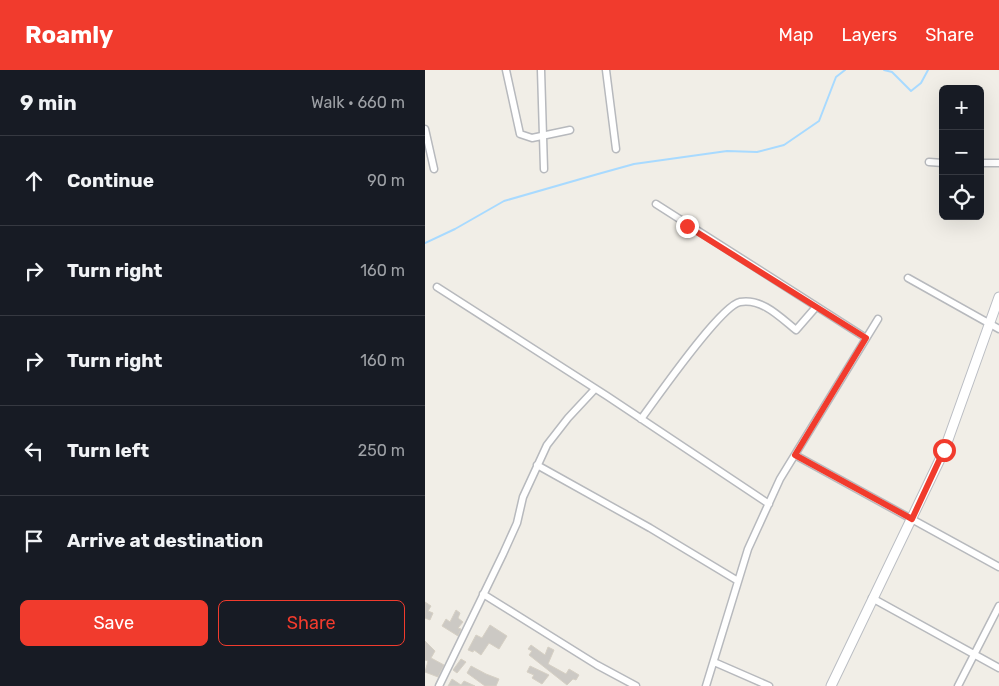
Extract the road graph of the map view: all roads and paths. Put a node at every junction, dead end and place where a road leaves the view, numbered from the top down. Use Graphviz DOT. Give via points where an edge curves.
graph roads {
  1 [pos="506,70"];
  2 [pos="541,70"];
  3 [pos="605,70"];
  4 [pos="425,128"];
  5 [pos="570,130"];
  6 [pos="543,135"];
  7 [pos="616,148"];
  8 [pos="929,162"];
  9 [pos="939,162"];
  10 [pos="984,163"];
  11 [pos="999,163"];
  12 [pos="434,169"];
  13 [pos="544,169"];
  14 [pos="656,204"];
  15 [pos="908,278"];
  16 [pos="437,286"];
  17 [pos="999,297"];
  18 [pos="816,307"];
  19 [pos="878,319"];
  20 [pos="989,323"];
  21 [pos="999,329"];
  22 [pos="866,338"];
  23 [pos="595,388"];
  24 [pos="641,419"];
  25 [pos="795,455"];
  26 [pos="537,465"];
  27 [pos="769,504"];
  28 [pos="912,519"];
  29 [pos="999,567"];
  30 [pos="739,581"];
  31 [pos="483,594"];
  32 [pos="872,598"];
  33 [pos="999,606"];
  34 [pos="974,654"];
  35 [pos="713,662"];
  36 [pos="999,668"];
  37 [pos="439,686"];
  38 [pos="636,686"];
  39 [pos="706,686"];
  40 [pos="769,686"];
  41 [pos="831,686"];
  42 [pos="958,686"];
  1 -- 6 [label="street" via="520,134 532,138"];
  2 -- 6 [label="street"];
  3 -- 7 [label="street"];
  4 -- 12 [label="street"];
  5 -- 6 [label="street"];
  6 -- 13 [label="street"];
  8 -- 9 [label="street"];
  10 -- 11 [label="street"];
  14 -- 18 [label="street"];
  15 -- 20 [label="street"];
  16 -- 23 [label="street"];
  17 -- 20 [label="street"];
  18 -- 22 [label="street"];
  18 -- 24 [label="street" via="796,330 767,307 738,302 725,311 690,353"];
  19 -- 22 [label="street"];
  20 -- 21 [label="street"];
  20 -- 28 [label="street" via="944,450"];
  22 -- 25 [label="street"];
  23 -- 24 [label="street"];
  23 -- 26 [label="street" via="547,445"];
  24 -- 27 [label="street"];
  25 -- 27 [label="street"];
  25 -- 28 [label="street"];
  26 -- 30 [label="street"];
  26 -- 31 [label="street" via="523,497 517,522"];
  27 -- 30 [label="street" via="748,549"];
  28 -- 29 [label="street"];
  28 -- 32 [label="street"];
  30 -- 35 [label="street"];
  31 -- 37 [label="street"];
  31 -- 38 [label="street"];
  32 -- 34 [label="street"];
  32 -- 41 [label="street"];
  33 -- 34 [label="street"];
  34 -- 36 [label="street"];
  34 -- 42 [label="street"];
  35 -- 39 [label="street"];
  35 -- 40 [label="street"];
}
